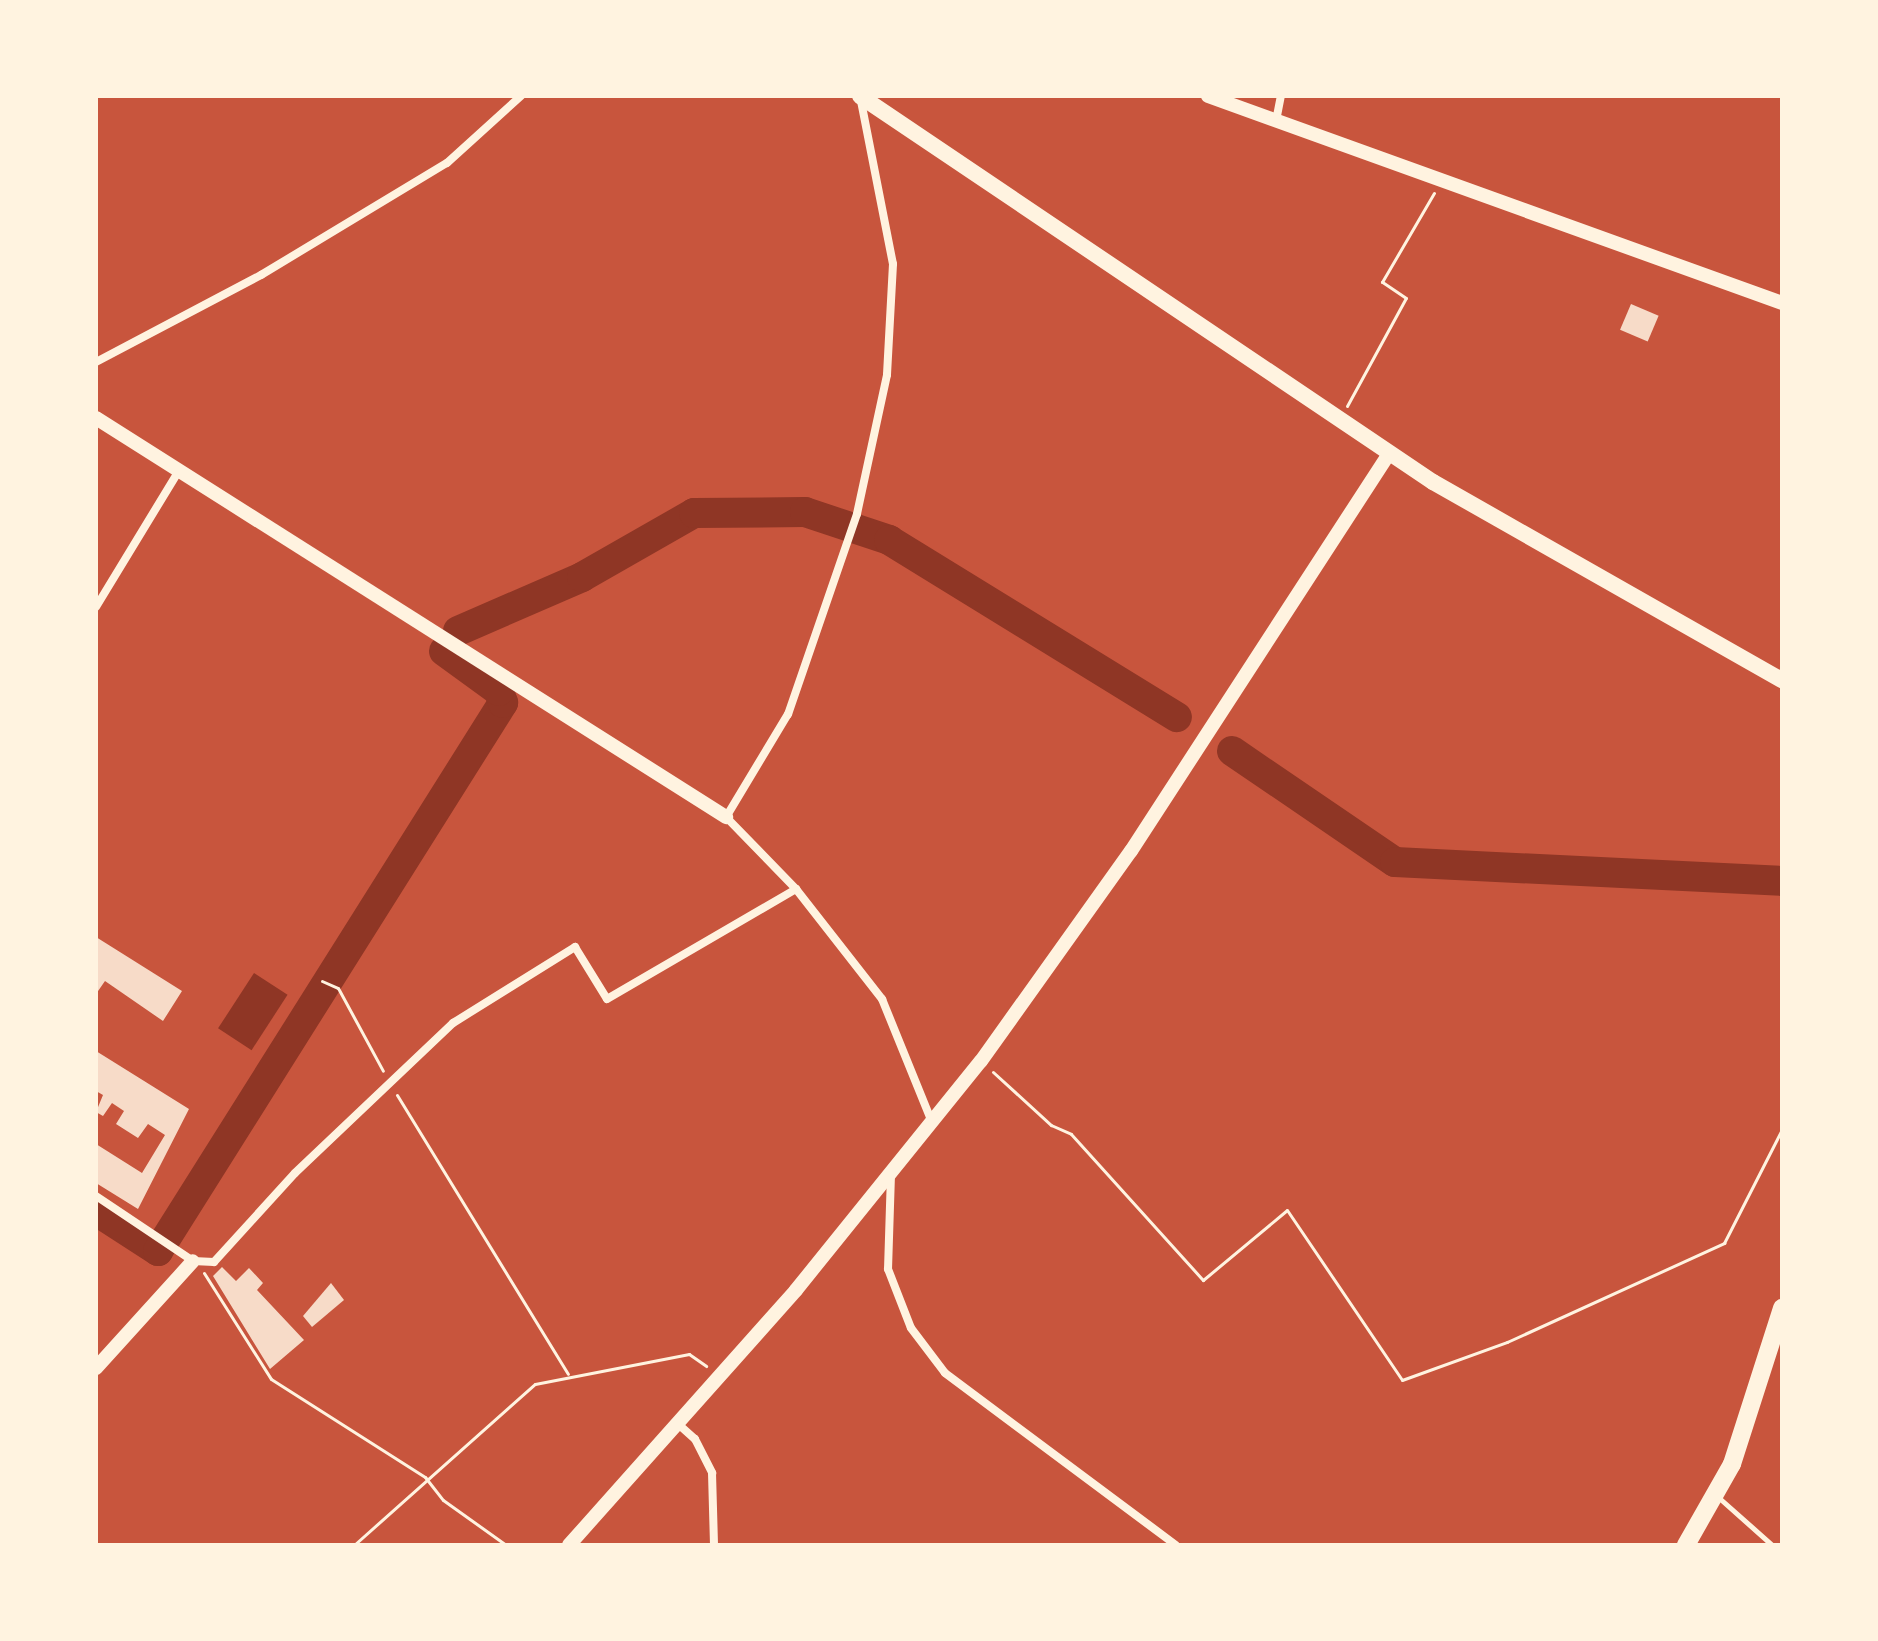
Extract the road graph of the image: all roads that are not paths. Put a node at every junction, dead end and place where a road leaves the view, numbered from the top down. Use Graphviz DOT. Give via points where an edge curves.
graph roads {
  1 [pos="521,96"];
  2 [pos="860,96"];
  3 [pos="1208,96"];
  4 [pos="1281,96"];
  5 [pos="1276,121"];
  6 [pos="1782,303"];
  7 [pos="96,362"];
  8 [pos="96,418"];
  9 [pos="1389,453"];
  10 [pos="180,469"];
  11 [pos="96,607"];
  12 [pos="1782,680"];
  13 [pos="726,817"];
  14 [pos="796,889"];
  15 [pos="932,1123"];
  16 [pos="891,1172"];
  17 [pos="96,1196"];
  18 [pos="193,1261"];
  19 [pos="1782,1308"];
  20 [pos="96,1368"];
  21 [pos="677,1423"];
  22 [pos="1717,1497"];
  23 [pos="569,1545"];
  24 [pos="714,1545"];
  25 [pos="1176,1545"];
  26 [pos="1686,1545"];
  27 [pos="1772,1545"];
  1 -- 7 [label="street" via="447,163 261,275"];
  2 -- 9 [label="main road"];
  2 -- 13 [label="street" via="885,209 895,315 852,531 788,714"];
  3 -- 5 [label="street"];
  4 -- 5 [label="street"];
  5 -- 6 [label="street"];
  8 -- 10 [label="street"];
  9 -- 12 [label="main road"];
  9 -- 15 [label="street" via="1131,851"];
  10 -- 11 [label="street"];
  10 -- 13 [label="street"];
  13 -- 14 [label="street"];
  14 -- 15 [label="street" via="882,999"];
  14 -- 18 [label="street" via="607,999 575,947 453,1023 389,1081 232,1248 214,1262"];
  15 -- 16 [label="street"];
  16 -- 21 [label="street"];
  16 -- 25 [label="street" via="888,1269 911,1328 945,1373"];
  17 -- 18 [label="street"];
  18 -- 20 [label="street"];
  19 -- 22 [label="highway"];
  21 -- 23 [label="street"];
  21 -- 24 [label="street" via="695,1439 712,1473"];
  22 -- 26 [label="highway"];
  22 -- 27 [label="lane"];
}
